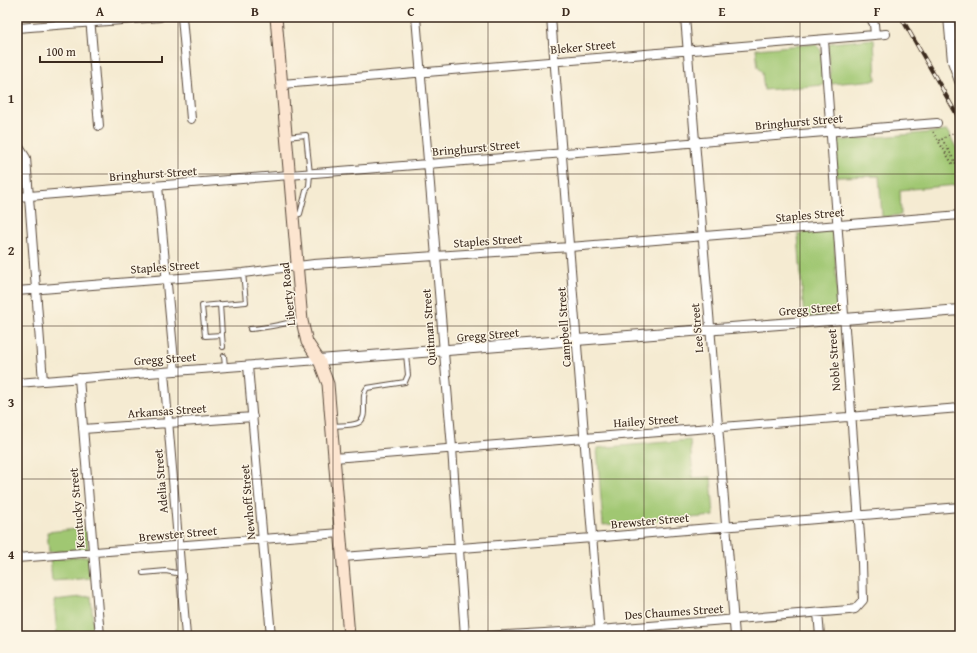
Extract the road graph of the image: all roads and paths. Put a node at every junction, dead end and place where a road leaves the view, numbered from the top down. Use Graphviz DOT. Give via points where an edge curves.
graph roads {
  1 [pos="160,17"];
  2 [pos="182,17"];
  3 [pos="276,17"];
  4 [pos="416,17"];
  5 [pos="551,17"];
  6 [pos="685,17"];
  7 [pos="870,17"];
  8 [pos="950,17"];
  9 [pos="90,20"];
  10 [pos="17,28"];
  11 [pos="886,34"];
  12 [pos="875,35"];
  13 [pos="824,40"];
  14 [pos="688,50"];
  15 [pos="554,62"];
  16 [pos="421,73"];
  17 [pos="960,81"];
  18 [pos="282,84"];
  19 [pos="191,119"];
  20 [pos="937,123"];
  21 [pos="927,124"];
  22 [pos="99,126"];
  23 [pos="960,128"];
  24 [pos="830,132"];
  25 [pos="286,136"];
  26 [pos="694,143"];
  27 [pos="17,144"];
  28 [pos="562,152"];
  29 [pos="429,164"];
  30 [pos="310,174"];
  31 [pos="289,176"];
  32 [pos="158,186"];
  33 [pos="29,196"];
  34 [pos="17,198"];
  35 [pos="293,215"];
  36 [pos="960,215"];
  37 [pos="836,224"];
  38 [pos="702,236"];
  39 [pos="570,247"];
  40 [pos="436,256"];
  41 [pos="298,266"];
  42 [pos="243,273"];
  43 [pos="166,279"];
  44 [pos="36,289"];
  45 [pos="17,291"];
  46 [pos="220,304"];
  47 [pos="960,310"];
  48 [pos="843,319"];
  49 [pos="302,321"];
  50 [pos="250,329"];
  51 [pos="709,331"];
  52 [pos="222,335"];
  53 [pos="577,341"];
  54 [pos="223,347"];
  55 [pos="443,352"];
  56 [pos="406,354"];
  57 [pos="224,356"];
  58 [pos="319,360"];
  59 [pos="248,366"];
  60 [pos="225,368"];
  61 [pos="175,371"];
  62 [pos="164,372"];
  63 [pos="79,378"];
  64 [pos="44,381"];
  65 [pos="17,383"];
  66 [pos="960,408"];
  67 [pos="253,417"];
  68 [pos="850,417"];
  69 [pos="168,423"];
  70 [pos="331,426"];
  71 [pos="718,428"];
  72 [pos="83,429"];
  73 [pos="585,437"];
  74 [pos="452,448"];
  75 [pos="334,458"];
  76 [pos="960,507"];
  77 [pos="858,515"];
  78 [pos="726,527"];
  79 [pos="341,533"];
  80 [pos="592,538"];
  81 [pos="263,539"];
  82 [pos="178,546"];
  83 [pos="458,548"];
  84 [pos="93,552"];
  85 [pos="342,557"];
  86 [pos="17,558"];
  87 [pos="143,573"];
  88 [pos="181,574"];
  89 [pos="860,606"];
  90 [pos="818,613"];
  91 [pos="734,620"];
  92 [pos="599,633"];
  93 [pos="100,636"];
  94 [pos="186,636"];
  95 [pos="271,636"];
  96 [pos="349,636"];
  97 [pos="465,636"];
  98 [pos="488,636"];
  99 [pos="735,636"];
  100 [pos="820,636"];
  1 -- 9 [label="street"];
  2 -- 19 [label="street"];
  3 -- 18 [label="main road, Liberty Road"];
  4 -- 16 [label="street, Quitman Street"];
  5 -- 15 [label="street, Campbell Street"];
  6 -- 14 [label="street, Lee Street"];
  7 -- 12 [label="street"];
  8 -- 17 [label="street" via="953,61"];
  9 -- 10 [label="street"];
  9 -- 22 [label="street"];
  11 -- 12 [label="street, Bleker Street"];
  12 -- 13 [label="street, Bleker Street"];
  13 -- 14 [label="street, Bleker Street"];
  13 -- 24 [label="street, Noble Street"];
  14 -- 15 [label="street, Bleker Street"];
  14 -- 26 [label="street, Lee Street"];
  15 -- 16 [label="street, Bleker Street"];
  15 -- 28 [label="street, Campbell Street"];
  16 -- 18 [label="street, Bleker Street"];
  16 -- 29 [label="street, Quitman Street"];
  18 -- 25 [label="main road, Liberty Road"];
  20 -- 21 [label="street, Bringhurst Street"];
  21 -- 23 [label="path, bridge" via="953,164 956,162 942,139 939,141 946,153 949,159 953,164 956,162 942,139 940,140 938,141 952,164 956,163 949,151 945,145 942,139"];
  21 -- 24 [label="street, Bringhurst Street"];
  24 -- 26 [label="street, Bringhurst Street"];
  24 -- 37 [label="street, Noble Street"];
  25 -- 30 [label="lane" via="306,135"];
  25 -- 31 [label="main road, Liberty Road"];
  26 -- 28 [label="street, Bringhurst Street"];
  26 -- 38 [label="street, Lee Street"];
  27 -- 33 [label="street" via="26,158"];
  28 -- 29 [label="street, Bringhurst Street"];
  28 -- 39 [label="street, Campbell Street"];
  29 -- 30 [label="street, Bringhurst Street"];
  29 -- 40 [label="street, Quitman Street"];
  30 -- 31 [label="street, Bringhurst Street"];
  30 -- 35 [label="lane" via="302,211"];
  31 -- 32 [label="street, Bringhurst Street"];
  31 -- 35 [label="main road, Liberty Road"];
  32 -- 33 [label="street, Bringhurst Street"];
  32 -- 43 [label="street"];
  33 -- 34 [label="street, Bringhurst Street"];
  33 -- 44 [label="street"];
  35 -- 41 [label="main road, Liberty Road"];
  36 -- 37 [label="street, Staples Street"];
  37 -- 38 [label="street, Staples Street"];
  37 -- 48 [label="street, Noble Street"];
  38 -- 39 [label="street, Staples Street"];
  38 -- 51 [label="street, Lee Street"];
  39 -- 40 [label="street, Staples Street"];
  39 -- 53 [label="street, Campbell Street"];
  40 -- 41 [label="street, Staples Street"];
  40 -- 55 [label="street, Quitman Street"];
  41 -- 42 [label="street, Staples Street"];
  41 -- 49 [label="main road, Liberty Road"];
  42 -- 43 [label="street, Staples Street"];
  42 -- 46 [label="lane" via="246,302"];
  43 -- 44 [label="street, Staples Street"];
  43 -- 61 [label="street"];
  44 -- 45 [label="street, Staples Street"];
  44 -- 64 [label="street"];
  46 -- 52 [label="lane"];
  46 -- 52 [label="lane" via="202,306 205,336"];
  47 -- 48 [label="street, Gregg Street"];
  48 -- 51 [label="street, Gregg Street"];
  48 -- 68 [label="street, Noble Street"];
  49 -- 50 [label="lane" via="288,322 271,328"];
  49 -- 58 [label="main road, Liberty Road" via="307,342"];
  51 -- 53 [label="street, Gregg Street"];
  51 -- 71 [label="street, Lee Street"];
  52 -- 54 [label="lane"];
  53 -- 55 [label="street, Gregg Street"];
  53 -- 73 [label="street, Campbell Street"];
  55 -- 56 [label="street, Gregg Street"];
  55 -- 74 [label="street, Quitman Street"];
  56 -- 58 [label="street, Gregg Street"];
  56 -- 70 [label="lane" via="408,375 405,382 367,388 363,396 364,414 361,422"];
  57 -- 60 [label="lane"];
  58 -- 59 [label="street, Gregg Street"];
  58 -- 70 [label="main road, Liberty Road" via="328,384"];
  59 -- 60 [label="street, Gregg Street"];
  59 -- 67 [label="street, Newhoff Street"];
  60 -- 61 [label="street, Gregg Street"];
  61 -- 62 [label="street, Gregg Street"];
  62 -- 63 [label="street, Gregg Street"];
  62 -- 69 [label="street, Adelia Street"];
  63 -- 64 [label="street, Gregg Street"];
  63 -- 72 [label="street, Kentucky Street"];
  64 -- 65 [label="street, Gregg Street"];
  66 -- 68 [label="street, Hailey Street"];
  67 -- 69 [label="street, Arkansas Street"];
  67 -- 81 [label="street, Newhoff Street"];
  68 -- 71 [label="street, Hailey Street"];
  68 -- 77 [label="street, Noble Street"];
  69 -- 72 [label="street, Arkansas Street"];
  69 -- 82 [label="street, Adelia Street"];
  70 -- 75 [label="main road, Liberty Road"];
  71 -- 73 [label="street, Hailey Street"];
  71 -- 78 [label="street, Lee Street"];
  72 -- 84 [label="street, Kentucky Street"];
  73 -- 74 [label="street, Hailey Street"];
  73 -- 80 [label="street, Campbell Street"];
  74 -- 75 [label="street, Hailey Street"];
  74 -- 83 [label="street, Quitman Street"];
  75 -- 79 [label="main road, Liberty Road"];
  76 -- 77 [label="street, Brewster Street"];
  77 -- 78 [label="street, Brewster Street"];
  77 -- 89 [label="street, Noble Street" via="864,594"];
  78 -- 80 [label="street, Brewster Street"];
  78 -- 91 [label="street, Lee Street"];
  79 -- 81 [label="street, Brewster Street"];
  79 -- 85 [label="main road, Liberty Road"];
  80 -- 83 [label="street, Brewster Street"];
  80 -- 92 [label="street, Campbell Street"];
  81 -- 82 [label="street, Brewster Street"];
  81 -- 95 [label="street, Newhoff Street"];
  82 -- 84 [label="street, Brewster Street"];
  82 -- 88 [label="street, Adelia Street"];
  83 -- 85 [label="street, Brewster Street"];
  83 -- 97 [label="street, Quitman Street"];
  84 -- 86 [label="street, Brewster Street"];
  84 -- 93 [label="street, Kentucky Street"];
  85 -- 96 [label="main road, Liberty Road"];
  87 -- 88 [label="lane" via="166,571"];
  88 -- 94 [label="street, Adelia Street"];
  89 -- 90 [label="street, Des Chaumes Street" via="849,610"];
  90 -- 91 [label="street, Des Chaumes Street"];
  90 -- 100 [label="street"];
  91 -- 92 [label="street, Des Chaumes Street"];
  91 -- 99 [label="street, Lee Street"];
  92 -- 98 [label="street, Des Chaumes Street"];
}
